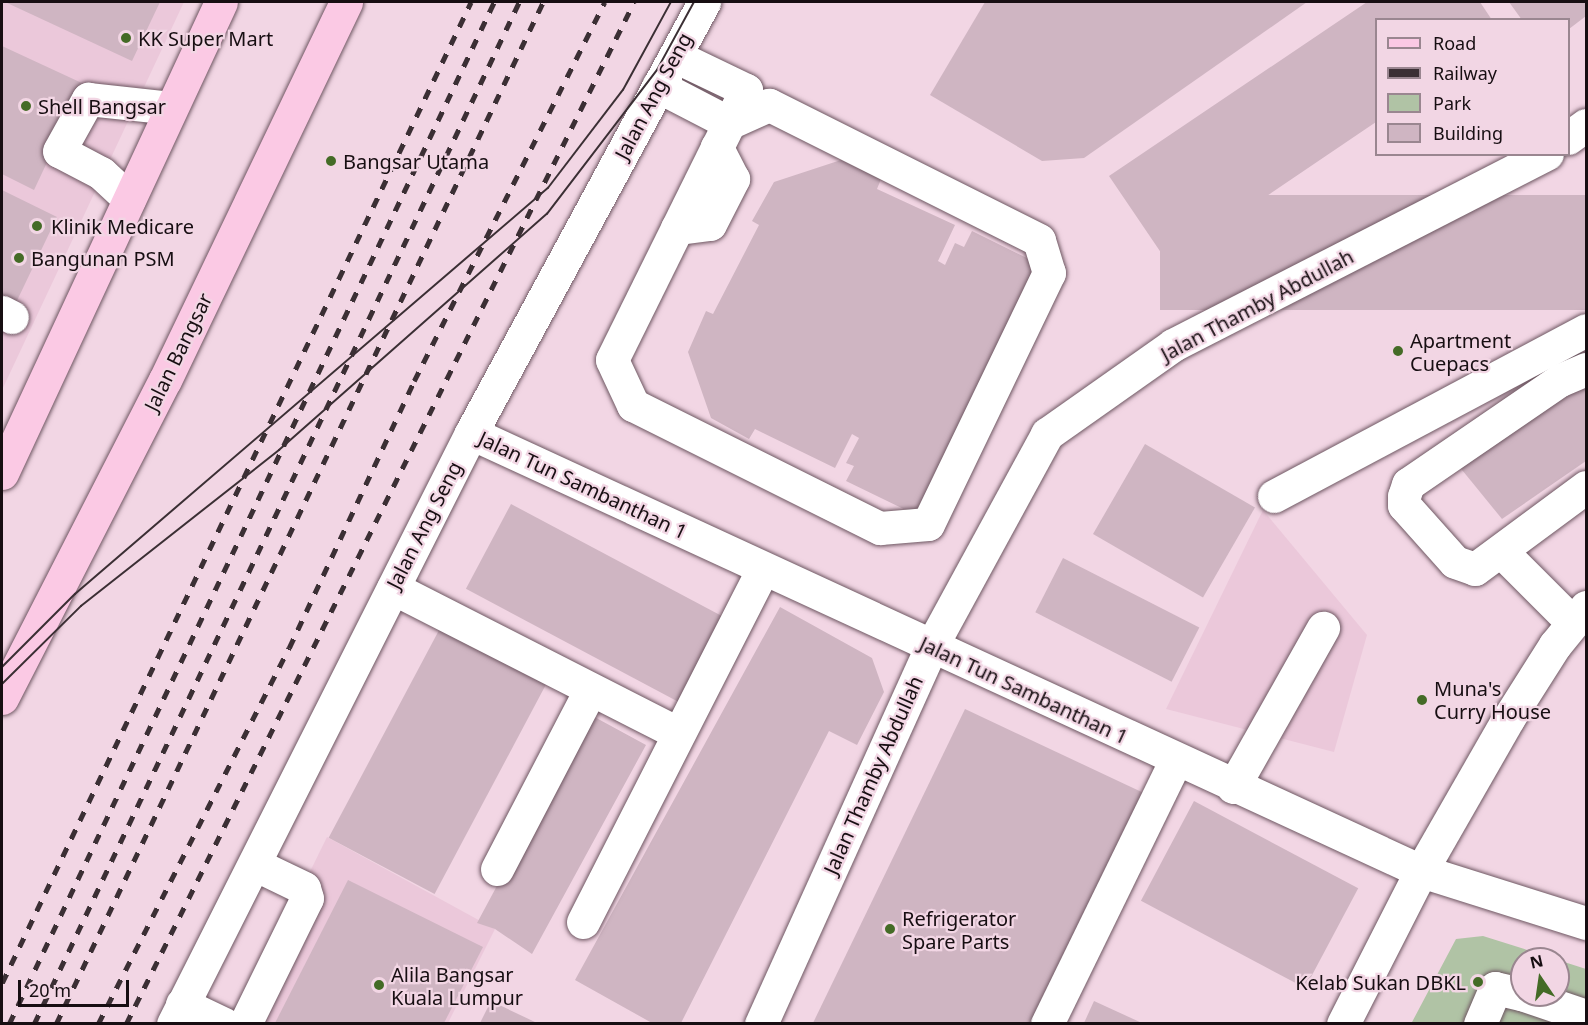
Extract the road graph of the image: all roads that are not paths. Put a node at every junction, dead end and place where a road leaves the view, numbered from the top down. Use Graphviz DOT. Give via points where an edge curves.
graph roads {
  1 [pos="221,2"];
  2 [pos="346,2"];
  3 [pos="704,2"];
  4 [pos="675,56"];
  5 [pos="658,86"];
  6 [pos="171,108"];
  7 [pos="1587,125"];
  8 [pos="723,135"];
  9 [pos="1570,137"];
  10 [pos="1543,156"];
  11 [pos="129,199"];
  12 [pos="1587,330"];
  13 [pos="1587,369"];
  14 [pos="471,432"];
  15 [pos="2,472"];
  16 [pos="1587,488"];
  17 [pos="1274,496"];
  18 [pos="1502,552"];
  19 [pos="763,569"];
  20 [pos="393,588"];
  21 [pos="1580,615"];
  22 [pos="1323,628"];
  23 [pos="931,647"];
  24 [pos="590,690"];
  25 [pos="2,698"];
  26 [pos="676,732"];
  27 [pos="1175,760"];
  28 [pos="1233,787"];
  29 [pos="254,864"];
  30 [pos="497,869"];
  31 [pos="1421,871"];
  32 [pos="584,922"];
  33 [pos="1587,923"];
  34 [pos="1510,992"];
  35 [pos="1558,1007"];
  36 [pos="178,1013"];
  37 [pos="1587,1017"];
  38 [pos="224,1023"];
  39 [pos="245,1023"];
  40 [pos="761,1023"];
  41 [pos="1047,1023"];
  42 [pos="1343,1023"];
  43 [pos="1480,1023"];
  44 [pos="1584,1023"];
  1 -- 6 [label="main road"];
  2 -- 25 [label="main road, Jalan Bangsar" via="165,380"];
  3 -- 4 [label="street, Jalan Ang Seng"];
  4 -- 5 [label="street, Jalan Ang Seng"];
  4 -- 8 [label="street" via="746,90"];
  5 -- 8 [label="street"];
  5 -- 14 [label="street, Jalan Ang Seng"];
  6 -- 11 [label="main road"];
  6 -- 11 [label="street" via="88,99 60,151 101,173"];
  7 -- 9 [label="street"];
  8 -- 8 [label="street" via="769,105 1039,240 1049,273 928,524 880,528 633,405 612,360"];
  10 -- 23 [label="street, Jalan Thamby Abdullah" via="1173,345 1047,434"];
  11 -- 15 [label="main road"];
  12 -- 17 [label="street"];
  13 -- 18 [label="street" via="1560,380 1408,484 1404,505 1455,562 1475,569"];
  14 -- 19 [label="street, Jalan Tun Sambanthan 1"];
  14 -- 20 [label="street, Jalan Ang Seng"];
  16 -- 18 [label="street"];
  18 -- 21 [label="street"];
  19 -- 23 [label="street, Jalan Tun Sambanthan 1"];
  19 -- 26 [label="street"];
  20 -- 24 [label="street"];
  20 -- 29 [label="street, Jalan Ang Seng"];
  21 -- 31 [label="street" via="1508,719"];
  22 -- 28 [label="street"];
  23 -- 27 [label="street, Jalan Tun Sambanthan 1"];
  23 -- 40 [label="street, Jalan Thamby Abdullah"];
  24 -- 26 [label="street"];
  24 -- 30 [label="street"];
  26 -- 32 [label="street"];
  27 -- 28 [label="street, Jalan Tun Sambanthan 1"];
  27 -- 41 [label="street"];
  28 -- 31 [label="street, Jalan Tun Sambanthan 1"];
  29 -- 36 [label="street, Jalan Ang Seng"];
  29 -- 39 [label="street" via="304,888 306,898"];
  31 -- 33 [label="street, Jalan Tun Sambanthan 1"];
  31 -- 42 [label="street"];
  34 -- 43 [label="street" via="1495,988"];
  35 -- 37 [label="street"];
  36 -- 38 [label="street"];
  37 -- 44 [label="street"];
}
